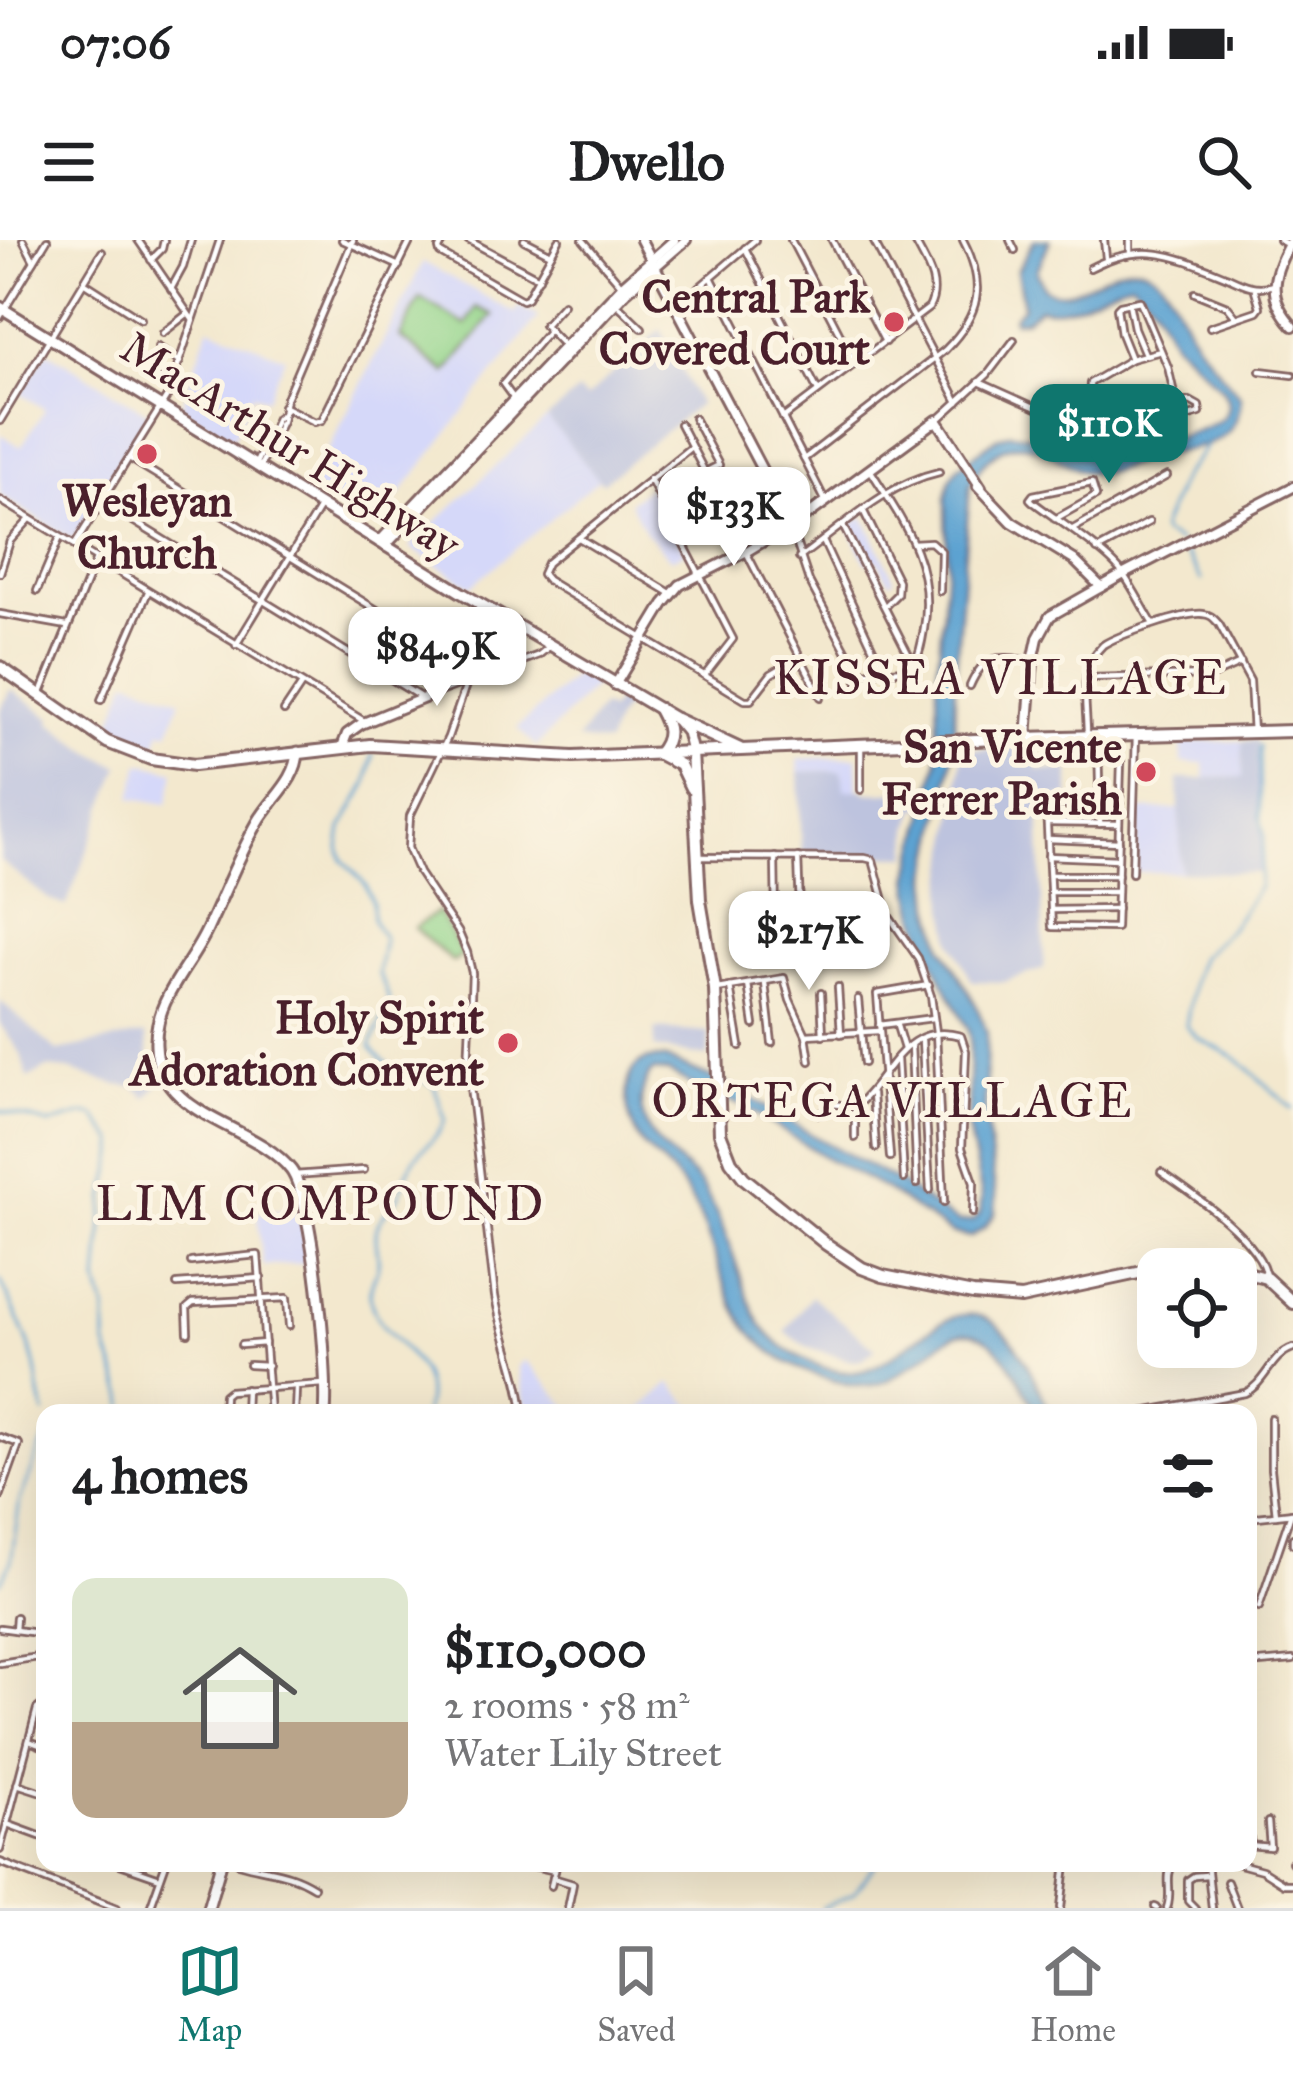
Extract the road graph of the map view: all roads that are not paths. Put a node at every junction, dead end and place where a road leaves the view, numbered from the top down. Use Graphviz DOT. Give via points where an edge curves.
graph roads {
  1 [pos="23,240"];
  2 [pos="47,240"];
  3 [pos="137,240"];
  4 [pos="164,240"];
  5 [pos="191,240"];
  6 [pos="220,240"];
  7 [pos="342,240"];
  8 [pos="411,240"];
  9 [pos="444,240"];
  10 [pos="468,240"];
  11 [pos="524,240"];
  12 [pos="559,240"];
  13 [pos="583,240"];
  14 [pos="640,240"];
  15 [pos="674,240"];
  16 [pos="686,240"];
  17 [pos="754,240"];
  18 [pos="791,240"];
  19 [pos="832,240"];
  20 [pos="873,240"];
  21 [pos="914,240"];
  22 [pos="963,240"];
  23 [pos="1010,240"];
  24 [pos="1104,240"];
  25 [pos="1130,240"];
  26 [pos="352,242"];
  27 [pos="1288,243"];
  28 [pos="745,248"];
  29 [pos="1015,250"];
  30 [pos="102,252"];
  31 [pos="1130,252"];
  32 [pos="551,254"];
  33 [pos="1106,259"];
  34 [pos="151,260"];
  35 [pos="34,261"];
  36 [pos="653,262"];
  37 [pos="399,266"];
  38 [pos="1090,268"];
  39 [pos="711,277"];
  40 [pos="539,278"];
  41 [pos="83,282"];
  42 [pos="1274,285"];
  43 [pos="1255,288"];
  44 [pos="171,289"];
  45 [pos="624,289"];
  46 [pos="1195,293"];
  47 [pos="616,302"];
  48 [pos="1129,303"];
  49 [pos="563,304"];
  50 [pos="676,307"];
  51 [pos="1,312"];
  52 [pos="188,313"];
  53 [pos="1236,318"];
  54 [pos="141,319"];
  55 [pos="915,320"];
  56 [pos="194,322"];
  57 [pos="1293,326"];
  58 [pos="1210,327"];
  59 [pos="642,328"];
  60 [pos="549,330"];
  61 [pos="164,332"];
  62 [pos="50,339"];
  63 [pos="1014,340"];
  64 [pos="885,342"];
  65 [pos="158,347"];
  66 [pos="567,349"];
  67 [pos="1161,351"];
  68 [pos="1145,355"];
  69 [pos="934,358"];
  70 [pos="1131,358"];
  71 [pos="180,362"];
  72 [pos="855,364"];
  73 [pos="135,365"];
  74 [pos="1260,370"];
  75 [pos="1293,375"];
  76 [pos="979,382"];
  77 [pos="171,387"];
  78 [pos="818,392"];
  79 [pos="514,399"];
  80 [pos="958,402"];
  81 [pos="1176,402"];
  82 [pos="283,406"];
  83 [pos="1089,406"];
  84 [pos="160,407"];
  85 [pos="694,418"];
  86 [pos="783,418"];
  87 [pos="937,420"];
  88 [pos="0,421"];
  89 [pos="680,424"];
  90 [pos="1073,424"];
  91 [pos="691,447"];
  92 [pos="470,452"];
  93 [pos="129,458"];
  94 [pos="804,459"];
  95 [pos="257,467"];
  96 [pos="871,470"];
  97 [pos="705,472"];
  98 [pos="939,472"];
  99 [pos="1167,476"];
  100 [pos="650,479"];
  101 [pos="1293,487"];
  102 [pos="886,494"];
  103 [pos="0,500"];
  104 [pos="102,502"];
  105 [pos="826,502"];
  106 [pos="321,506"];
  107 [pos="862,510"];
  108 [pos="30,519"];
  109 [pos="1055,519"];
  110 [pos="1149,522"];
  111 [pos="791,525"];
  112 [pos="843,525"];
  113 [pos="1071,531"];
  114 [pos="60,537"];
  115 [pos="578,537"];
  116 [pos="823,541"];
  117 [pos="912,543"];
  118 [pos="382,544"];
  119 [pos="74,546"];
  120 [pos="3,547"];
  121 [pos="1097,550"];
  122 [pos="747,551"];
  123 [pos="290,556"];
  124 [pos="799,558"];
  125 [pos="96,560"];
  126 [pos="0,573"];
  127 [pos="1124,574"];
  128 [pos="700,575"];
  129 [pos="1101,587"];
  130 [pos="37,591"];
  131 [pos="148,592"];
  132 [pos="940,592"];
  133 [pos="672,594"];
  134 [pos="263,601"];
  135 [pos="482,605"];
  136 [pos="884,606"];
  137 [pos="0,614"];
  138 [pos="1154,625"];
  139 [pos="67,626"];
  140 [pos="643,639"];
  141 [pos="236,646"];
  142 [pos="550,646"];
  143 [pos="452,656"];
  144 [pos="800,657"];
  145 [pos="1033,661"];
  146 [pos="1241,663"];
  147 [pos="914,665"];
  148 [pos="0,667"];
  149 [pos="884,672"];
  150 [pos="858,673"];
  151 [pos="705,675"];
  152 [pos="1087,678"];
  153 [pos="467,682"];
  154 [pos="302,685"];
  155 [pos="615,685"];
  156 [pos="859,686"];
  157 [pos="970,686"];
  158 [pos="40,696"];
  159 [pos="425,697"];
  160 [pos="821,697"];
  161 [pos="101,700"];
  162 [pos="658,709"];
  163 [pos="284,711"];
  164 [pos="676,719"];
  165 [pos="365,722"];
  166 [pos="1293,731"];
  167 [pos="1253,733"];
  168 [pos="1136,735"];
  169 [pos="1093,736"];
  170 [pos="1027,738"];
  171 [pos="861,744"];
  172 [pos="342,747"];
  173 [pos="442,750"];
  174 [pos="742,750"];
  175 [pos="298,752"];
  176 [pos="692,752"];
  177 [pos="712,752"];
  178 [pos="658,754"];
  179 [pos="1121,762"];
  180 [pos="861,790"];
  181 [pos="694,791"];
  182 [pos="1100,805"];
  183 [pos="1047,824"];
  184 [pos="1100,824"];
  185 [pos="1119,824"];
  186 [pos="1048,839"];
  187 [pos="1119,842"];
  188 [pos="1048,856"];
  189 [pos="698,857"];
  190 [pos="775,857"];
  191 [pos="798,857"];
  192 [pos="1118,859"];
  193 [pos="1132,873"];
  194 [pos="1049,875"];
  195 [pos="1118,875"];
  196 [pos="1050,892"];
  197 [pos="1117,892"];
  198 [pos="1117,909"];
  199 [pos="1051,910"];
  200 [pos="776,921"];
  201 [pos="802,963"];
  202 [pos="765,982"];
  203 [pos="748,984"];
  204 [pos="929,986"];
  205 [pos="730,987"];
  206 [pos="838,987"];
  207 [pos="715,989"];
  208 [pos="821,993"];
  209 [pos="858,999"];
  210 [pos="934,1018"];
  211 [pos="754,1024"];
  212 [pos="896,1024"];
  213 [pos="879,1028"];
  214 [pos="861,1032"];
  215 [pos="935,1032"];
  216 [pos="841,1034"];
  217 [pos="806,1035"];
  218 [pos="823,1035"];
  219 [pos="922,1038"];
  220 [pos="772,1043"];
  221 [pos="740,1046"];
  222 [pos="908,1047"];
  223 [pos="896,1056"];
  224 [pos="810,1061"];
  225 [pos="864,1063"];
  226 [pos="883,1075"];
  227 [pos="872,1093"];
  228 [pos="855,1107"];
  229 [pos="820,1114"];
  230 [pos="855,1138"];
  231 [pos="876,1148"];
  232 [pos="890,1157"];
  233 [pos="364,1170"];
  234 [pos="1161,1172"];
  235 [pos="294,1175"];
  236 [pos="904,1179"];
  237 [pos="917,1184"];
  238 [pos="930,1190"];
  239 [pos="944,1202"];
  240 [pos="973,1213"];
  241 [pos="191,1262"];
  242 [pos="1137,1273"];
  243 [pos="1257,1276"];
  244 [pos="261,1278"];
  245 [pos="1266,1279"];
  246 [pos="177,1284"];
  247 [pos="264,1299"];
  248 [pos="1293,1303"];
  249 [pos="289,1326"];
  250 [pos="188,1333"];
  251 [pos="266,1343"];
  252 [pos="241,1345"];
  253 [pos="1293,1348"];
  254 [pos="249,1365"];
  255 [pos="268,1366"];
  256 [pos="326,1384"];
  257 [pos="296,1386"];
  258 [pos="269,1388"];
  259 [pos="246,1389"];
  260 [pos="224,1404"];
  261 [pos="245,1404"];
  262 [pos="270,1404"];
  263 [pos="295,1404"];
  264 [pos="325,1404"];
  265 [pos="522,1404"];
  266 [pos="1181,1404"];
  267 [pos="1271,1418"];
  268 [pos="0,1437"];
  269 [pos="0,1497"];
  270 [pos="1292,1513"];
  271 [pos="1276,1515"];
  272 [pos="1257,1517"];
  273 [pos="1259,1607"];
  274 [pos="16,1617"];
  275 [pos="0,1628"];
  276 [pos="15,1630"];
  277 [pos="36,1633"];
  278 [pos="36,1657"];
  279 [pos="1293,1660"];
  280 [pos="0,1663"];
  281 [pos="1257,1663"];
  282 [pos="36,1720"];
  283 [pos="28,1741"];
  284 [pos="36,1744"];
  285 [pos="17,1784"];
  286 [pos="36,1790"];
  287 [pos="1268,1822"];
  288 [pos="7,1824"];
  289 [pos="36,1835"];
  290 [pos="1257,1846"];
  291 [pos="0,1850"];
  292 [pos="0,1862"];
  293 [pos="1257,1869"];
  294 [pos="143,1872"];
  295 [pos="162,1872"];
  296 [pos="218,1872"];
  297 [pos="266,1872"];
  298 [pos="539,1872"];
  299 [pos="555,1872"];
  300 [pos="1065,1872"];
  301 [pos="1169,1872"];
  302 [pos="1207,1875"];
  303 [pos="160,1878"];
  304 [pos="553,1879"];
  305 [pos="1227,1882"];
  306 [pos="1293,1884"];
  307 [pos="314,1887"];
  308 [pos="117,1908"];
  309 [pos="149,1908"];
  310 [pos="208,1908"];
  311 [pos="568,1908"];
  312 [pos="1061,1908"];
  313 [pos="1167,1908"];
  314 [pos="1196,1908"];
  315 [pos="1212,1908"];
  316 [pos="1237,1908"];
  1 -- 35 [label="street"];
  2 -- 35 [label="street"];
  3 -- 34 [label="street"];
  4 -- 34 [label="street"];
  5 -- 44 [label="street"];
  6 -- 56 [label="street"];
  7 -- 26 [label="street"];
  8 -- 37 [label="street"];
  9 -- 40 [label="street" via="439,251 525,300"];
  10 -- 40 [label="street"];
  11 -- 32 [label="street"];
  12 -- 32 [label="street"];
  13 -- 45 [label="street"];
  14 -- 36 [label="street"];
  15 -- 36 [label="street"];
  16 -- 36 [label="street"];
  17 -- 28 [label="street"];
  18 -- 72 [label="street"];
  19 -- 64 [label="street"];
  20 -- 55 [label="street"];
  21 -- 55 [label="street" via="935,286"];
  22 -- 69 [label="street" via="977,297 958,335"];
  23 -- 29 [label="street"];
  24 -- 33 [label="street"];
  25 -- 31 [label="street"];
  26 -- 37 [label="street"];
  26 -- 82 [label="street"];
  27 -- 42 [label="street"];
  28 -- 39 [label="street"];
  28 -- 78 [label="street"];
  30 -- 41 [label="street"];
  31 -- 33 [label="street"];
  31 -- 43 [label="street" via="1174,256"];
  32 -- 40 [label="street"];
  33 -- 38 [label="street"];
  34 -- 44 [label="street"];
  35 -- 51 [label="street"];
  36 -- 45 [label="street"];
  36 -- 50 [label="street"];
  37 -- 82 [label="street" via="322,420"];
  39 -- 50 [label="street"];
  39 -- 86 [label="street"];
  41 -- 54 [label="street"];
  41 -- 62 [label="street"];
  42 -- 43 [label="street"];
  42 -- 57 [label="street"];
  43 -- 53 [label="street" via="1259,310"];
  44 -- 52 [label="street"];
  45 -- 47 [label="street"];
  45 -- 66 [label="street"];
  46 -- 53 [label="street"];
  47 -- 59 [label="street"];
  47 -- 66 [label="street"];
  48 -- 67 [label="street" via="1143,303"];
  48 -- 68 [label="street"];
  48 -- 70 [label="street" via="1117,308"];
  49 -- 60 [label="street" via="544,325"];
  50 -- 111 [label="street"];
  51 -- 62 [label="main road, MacArthur Highway"];
  52 -- 56 [label="street"];
  52 -- 61 [label="street"];
  53 -- 58 [label="street"];
  55 -- 64 [label="street"];
  55 -- 69 [label="street"];
  56 -- 71 [label="street"];
  60 -- 66 [label="street"];
  60 -- 79 [label="street" via="503,384"];
  62 -- 84 [label="main road, MacArthur Highway"];
  62 -- 88 [label="street"];
  63 -- 76 [label="street"];
  64 -- 72 [label="street"];
  65 -- 71 [label="street"];
  66 -- 79 [label="street"];
  66 -- 92 [label="street"];
  67 -- 68 [label="street"];
  67 -- 81 [label="street"];
  68 -- 70 [label="street"];
  69 -- 80 [label="street"];
  69 -- 94 [label="street"];
  70 -- 83 [label="street" via="1090,383"];
  71 -- 77 [label="street"];
  72 -- 78 [label="street"];
  73 -- 77 [label="street"];
  74 -- 75 [label="street"];
  76 -- 80 [label="street"];
  76 -- 90 [label="street"];
  77 -- 84 [label="street"];
  78 -- 86 [label="street"];
  79 -- 92 [label="street"];
  80 -- 87 [label="street"];
  81 -- 83 [label="street" via="1124,412"];
  81 -- 90 [label="street" via="1190,401 1200,413 1098,434"];
  82 -- 95 [label="street"];
  83 -- 90 [label="street"];
  84 -- 93 [label="street"];
  84 -- 95 [label="main road, MacArthur Highway"];
  85 -- 97 [label="street" via="719,465"];
  86 -- 94 [label="street"];
  87 -- 96 [label="street"];
  87 -- 129 [label="street" via="1012,522"];
  89 -- 91 [label="street"];
  91 -- 97 [label="street"];
  91 -- 100 [label="street"];
  92 -- 118 [label="street"];
  93 -- 104 [label="street"];
  93 -- 123 [label="street"];
  94 -- 105 [label="street"];
  95 -- 106 [label="main road, MacArthur Highway"];
  96 -- 102 [label="street"];
  96 -- 105 [label="street"];
  97 -- 122 [label="street"];
  98 -- 102 [label="street"];
  99 -- 113 [label="street"];
  100 -- 115 [label="street"];
  100 -- 128 [label="street"];
  101 -- 127 [label="street"];
  102 -- 107 [label="street"];
  102 -- 117 [label="street"];
  103 -- 108 [label="street"];
  104 -- 119 [label="street"];
  104 -- 134 [label="street"];
  105 -- 111 [label="street"];
  106 -- 118 [label="main road, MacArthur Highway"];
  106 -- 123 [label="street"];
  107 -- 112 [label="street"];
  107 -- 136 [label="street" via="898,580"];
  108 -- 114 [label="street"];
  108 -- 120 [label="street"];
  109 -- 109 [label="street" via="1030,498 1092,483 1094,497"];
  109 -- 113 [label="street"];
  110 -- 121 [label="street"];
  111 -- 122 [label="street"];
  111 -- 124 [label="street"];
  112 -- 116 [label="street"];
  112 -- 136 [label="street"];
  113 -- 121 [label="street"];
  114 -- 119 [label="street"];
  114 -- 130 [label="street"];
  115 -- 133 [label="street"];
  115 -- 140 [label="street" via="544,565 547,580"];
  116 -- 124 [label="street"];
  116 -- 149 [label="street"];
  117 -- 132 [label="street" via="931,542 940,551"];
  117 -- 147 [label="street" via="927,594"];
  118 -- 135 [label="main road, MacArthur Highway"];
  119 -- 125 [label="street"];
  120 -- 126 [label="street"];
  121 -- 127 [label="street"];
  122 -- 128 [label="street"];
  122 -- 144 [label="street"];
  123 -- 134 [label="street"];
  123 -- 143 [label="street"];
  124 -- 150 [label="street"];
  125 -- 131 [label="street"];
  125 -- 139 [label="street"];
  127 -- 129 [label="street"];
  127 -- 138 [label="street"];
  128 -- 133 [label="street"];
  128 -- 151 [label="street" via="734,639"];
  129 -- 145 [label="street" via="1046,620"];
  131 -- 141 [label="street"];
  131 -- 161 [label="street"];
  133 -- 140 [label="street"];
  134 -- 141 [label="street"];
  134 -- 159 [label="street"];
  135 -- 142 [label="main road, MacArthur Highway"];
  135 -- 143 [label="street"];
  136 -- 147 [label="street"];
  137 -- 139 [label="street"];
  138 -- 146 [label="street" via="1207,615"];
  138 -- 152 [label="street" via="1103,645"];
  139 -- 158 [label="street"];
  140 -- 151 [label="street"];
  140 -- 155 [label="street"];
  141 -- 154 [label="street"];
  142 -- 153 [label="street"];
  142 -- 155 [label="main road, MacArthur Highway"];
  143 -- 159 [label="street"];
  144 -- 151 [label="street" via="771,674 749,701"];
  144 -- 160 [label="street"];
  145 -- 157 [label="street" via="990,659"];
  145 -- 170 [label="street"];
  146 -- 152 [label="street" via="1205,676"];
  146 -- 167 [label="street" via="1252,685"];
  147 -- 149 [label="street"];
  148 -- 158 [label="highway"];
  149 -- 150 [label="street"];
  150 -- 156 [label="street"];
  152 -- 169 [label="street"];
  153 -- 159 [label="street"];
  153 -- 173 [label="street"];
  154 -- 163 [label="street"];
  154 -- 165 [label="street"];
  155 -- 162 [label="main road, MacArthur Highway"];
  158 -- 175 [label="highway" via="122,749 175,764"];
  159 -- 165 [label="street"];
  162 -- 164 [label="main road, MacArthur Highway"];
  162 -- 178 [label="highway" via="669,736"];
  164 -- 174 [label="highway"];
  164 -- 176 [label="main road"];
  165 -- 172 [label="street"];
  166 -- 167 [label="highway"];
  167 -- 168 [label="highway"];
  168 -- 169 [label="highway"];
  168 -- 193 [label="street"];
  169 -- 170 [label="highway"];
  169 -- 182 [label="street"];
  170 -- 171 [label="highway"];
  171 -- 174 [label="highway"];
  171 -- 180 [label="street"];
  172 -- 173 [label="highway"];
  172 -- 175 [label="highway"];
  173 -- 178 [label="highway"];
  173 -- 265 [label="street" via="410,816 407,848 459,933 472,974 468,1070 495,1296"];
  174 -- 177 [label="highway"];
  175 -- 235 [label="main road" via="166,998 156,1039 161,1070 182,1098"];
  176 -- 177 [label="highway"];
  176 -- 178 [label="highway"];
  176 -- 181 [label="highway"];
  177 -- 181 [label="highway"];
  178 -- 181 [label="highway" via="680,765"];
  179 -- 185 [label="street"];
  181 -- 189 [label="highway"];
  182 -- 183 [label="street" via="1046,806"];
  182 -- 184 [label="street"];
  183 -- 184 [label="street"];
  183 -- 186 [label="street"];
  184 -- 185 [label="street"];
  185 -- 187 [label="street"];
  186 -- 187 [label="street"];
  186 -- 188 [label="street"];
  187 -- 192 [label="street"];
  188 -- 192 [label="street"];
  188 -- 194 [label="street"];
  189 -- 190 [label="street"];
  189 -- 207 [label="highway"];
  190 -- 191 [label="street"];
  190 -- 200 [label="street"];
  191 -- 201 [label="street"];
  191 -- 204 [label="street" via="873,860 888,915"];
  192 -- 195 [label="street"];
  194 -- 195 [label="street"];
  194 -- 196 [label="street"];
  195 -- 197 [label="street"];
  196 -- 197 [label="street"];
  196 -- 199 [label="street"];
  197 -- 198 [label="street"];
  198 -- 199 [label="street"];
  198 -- 199 [label="street" via="1116,928 1052,927"];
  202 -- 203 [label="street"];
  202 -- 217 [label="street" via="786,981"];
  202 -- 220 [label="street"];
  203 -- 205 [label="street"];
  203 -- 211 [label="street"];
  204 -- 210 [label="street"];
  204 -- 213 [label="street" via="877,994"];
  205 -- 207 [label="street"];
  205 -- 221 [label="street"];
  206 -- 216 [label="street"];
  207 -- 242 [label="highway" via="719,1109 731,1161 839,1255 883,1276 988,1297 1021,1298"];
  208 -- 218 [label="street"];
  209 -- 214 [label="street"];
  210 -- 212 [label="street"];
  210 -- 215 [label="street"];
  212 -- 213 [label="street"];
  212 -- 222 [label="street"];
  213 -- 214 [label="street"];
  213 -- 226 [label="street"];
  214 -- 216 [label="street"];
  214 -- 225 [label="street"];
  215 -- 219 [label="street"];
  215 -- 239 [label="street"];
  215 -- 240 [label="street" via="964,1040 962,1148 974,1182"];
  216 -- 218 [label="street"];
  217 -- 218 [label="street"];
  217 -- 224 [label="street"];
  219 -- 222 [label="street"];
  219 -- 238 [label="street"];
  222 -- 223 [label="street"];
  222 -- 237 [label="street"];
  223 -- 226 [label="street"];
  223 -- 236 [label="street"];
  226 -- 227 [label="street"];
  226 -- 232 [label="street"];
  227 -- 228 [label="street"];
  227 -- 231 [label="street"];
  228 -- 229 [label="street" via="832,1104"];
  228 -- 230 [label="street"];
  233 -- 235 [label="street"];
  234 -- 245 [label="street" via="1233,1227"];
  235 -- 256 [label="main road" via="309,1233"];
  241 -- 244 [label="street" via="259,1255"];
  243 -- 245 [label="highway"];
  244 -- 246 [label="street"];
  244 -- 247 [label="street"];
  245 -- 248 [label="highway"];
  247 -- 249 [label="street" via="287,1298"];
  247 -- 250 [label="street" via="191,1304"];
  247 -- 251 [label="street"];
  251 -- 252 [label="street"];
  251 -- 255 [label="street"];
  253 -- 266 [label="street" via="1251,1390"];
  254 -- 255 [label="street"];
  255 -- 258 [label="street"];
  256 -- 257 [label="street"];
  256 -- 264 [label="main road"];
  257 -- 258 [label="street"];
  257 -- 263 [label="street"];
  258 -- 259 [label="street"];
  258 -- 262 [label="street"];
  259 -- 260 [label="street" via="225,1393"];
  259 -- 261 [label="street"];
  267 -- 271 [label="street"];
  268 -- 269 [label="street" via="19,1444"];
  270 -- 271 [label="street"];
  270 -- 273 [label="street"];
  271 -- 272 [label="street"];
  274 -- 276 [label="street"];
  275 -- 276 [label="street"];
  276 -- 277 [label="street"];
  278 -- 280 [label="street"];
  279 -- 281 [label="street"];
  282 -- 283 [label="street"];
  283 -- 284 [label="street"];
  283 -- 285 [label="street"];
  285 -- 286 [label="street"];
  285 -- 288 [label="street"];
  287 -- 290 [label="street" via="1270,1847"];
  288 -- 289 [label="street"];
  288 -- 291 [label="street"];
  292 -- 308 [label="street"];
  293 -- 306 [label="street" via="1272,1883"];
  294 -- 303 [label="street"];
  295 -- 303 [label="street"];
  296 -- 310 [label="main road"];
  297 -- 307 [label="street"];
  298 -- 304 [label="street"];
  299 -- 304 [label="street"];
  300 -- 312 [label="street"];
  301 -- 313 [label="street"];
  302 -- 314 [label="street" via="1188,1880"];
  302 -- 315 [label="street"];
  303 -- 309 [label="street"];
  304 -- 311 [label="street" via="574,1884"];
  305 -- 316 [label="street"];
}
